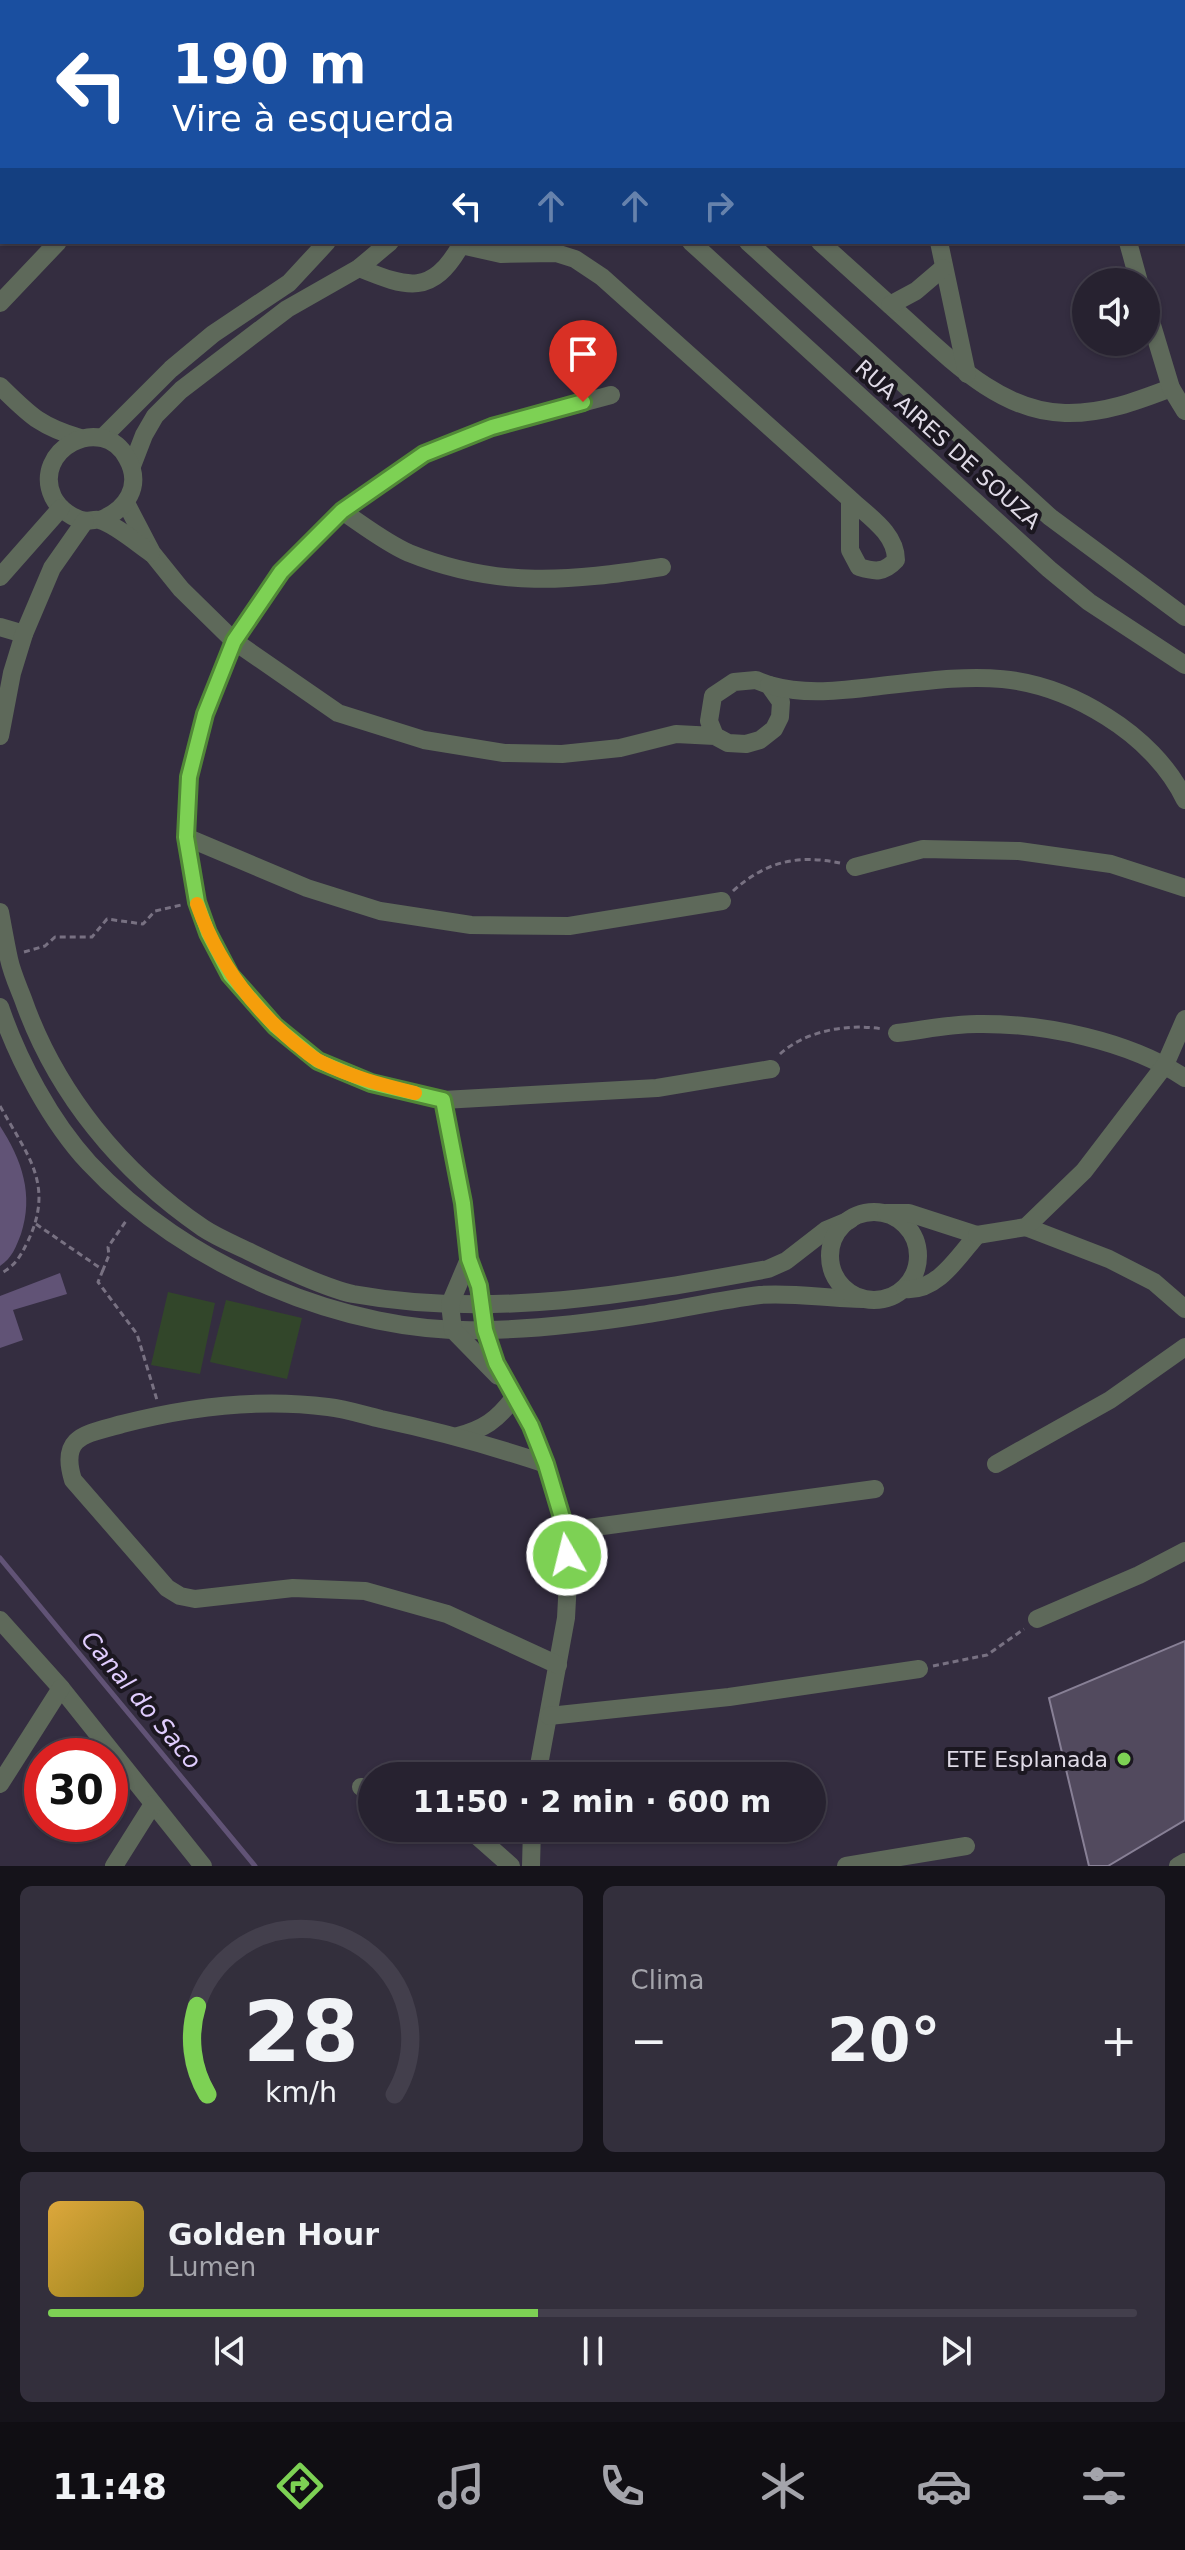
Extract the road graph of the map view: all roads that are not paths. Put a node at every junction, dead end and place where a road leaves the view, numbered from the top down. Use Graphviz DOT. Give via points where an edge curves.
graph roads {
  1 [pos="56,244"];
  2 [pos="325,244"];
  3 [pos="388,244"];
  4 [pos="460,244"];
  5 [pos="693,244"];
  6 [pos="750,244"];
  7 [pos="822,244"];
  8 [pos="939,244"];
  9 [pos="1129,244"];
  10 [pos="484,246"];
  11 [pos="359,268"];
  12 [pos="943,268"];
  13 [pos="1135,268"];
  14 [pos="0,303"];
  15 [pos="890,305"];
  16 [pos="1160,351"];
  17 [pos="967,374"];
  18 [pos="0,386"];
  19 [pos="1171,388"];
  20 [pos="611,395"];
  21 [pos="1185,411"];
  22 [pos="38,422"];
  23 [pos="80,438"];
  24 [pos="102,438"];
  25 [pos="132,466"];
  26 [pos="50,470"];
  27 [pos="850,499"];
  28 [pos="126,503"];
  29 [pos="61,508"];
  30 [pos="342,511"];
  31 [pos="92,520"];
  32 [pos="152,553"];
  33 [pos="662,567"];
  34 [pos="0,577"];
  35 [pos="1185,617"];
  36 [pos="1,632"];
  37 [pos="24,634"];
  38 [pos="234,641"];
  39 [pos="1185,665"];
  40 [pos="769,685"];
  41 [pos="817,693"];
  42 [pos="709,708"];
  43 [pos="780,717"];
  44 [pos="676,734"];
  45 [pos="0,736"];
  46 [pos="715,736"];
  47 [pos="1185,800"];
  48 [pos="186,837"];
  49 [pos="855,867"];
  50 [pos="1185,888"];
  51 [pos="722,901"];
  52 [pos="0,912"];
  53 [pos="0,1007"];
  54 [pos="1185,1019"];
  55 [pos="897,1033"];
  56 [pos="1165,1065"];
  57 [pos="771,1069"];
  58 [pos="1185,1078"];
  59 [pos="443,1100"];
  60 [pos="877,1213"];
  61 [pos="850,1220"];
  62 [pos="1026,1227"];
  63 [pos="977,1235"];
  64 [pos="469,1259"];
  65 [pos="905,1289"];
  66 [pos="863,1299"];
  67 [pos="483,1303"];
  68 [pos="450,1304"];
  69 [pos="1185,1309"];
  70 [pos="508,1329"];
  71 [pos="453,1330"];
  72 [pos="485,1330"];
  73 [pos="1185,1347"];
  74 [pos="496,1363"];
  75 [pos="510,1391"];
  76 [pos="458,1436"];
  77 [pos="546,1464"];
  78 [pos="996,1464"];
  79 [pos="875,1489"];
  80 [pos="566,1531"];
  81 [pos="1185,1551"];
  82 [pos="1037,1619"];
  83 [pos="0,1620"];
  84 [pos="558,1665"];
  85 [pos="919,1669"];
  86 [pos="61,1688"];
  87 [pos="549,1716"];
  88 [pos="540,1762"];
  89 [pos="0,1784"];
  90 [pos="153,1804"];
  91 [pos="484,1842"];
  92 [pos="532,1842"];
  93 [pos="966,1846"];
  94 [pos="1185,1862"];
  95 [pos="114,1866"];
  96 [pos="203,1866"];
  97 [pos="511,1866"];
  98 [pos="531,1866"];
  99 [pos="846,1866"];
  100 [pos="1178,1866"];
  1 -- 14 [label="street"];
  2 -- 24 [label="street" via="289,283 171,369"];
  3 -- 11 [label="street"];
  4 -- 11 [label="street" via="449,265 423,283 404,284"];
  5 -- 39 [label="street, RUA AIRES DE SOUZA" via="1049,569"];
  6 -- 35 [label="street" via="1050,517"];
  7 -- 15 [label="street"];
  8 -- 12 [label="street"];
  9 -- 13 [label="street"];
  10 -- 27 [label="street" via="501,254 556,253 602,277"];
  11 -- 25 [label="street" via="287,309 181,390 155,416"];
  12 -- 15 [label="street"];
  12 -- 17 [label="street"];
  15 -- 17 [label="street"];
  16 -- 19 [label="street"];
  17 -- 19 [label="street" via="1020,404 1063,413 1112,408"];
  18 -- 22 [label="street"];
  19 -- 21 [label="street"];
  20 -- 30 [label="street" via="492,427 424,454"];
  22 -- 23 [label="street"];
  22 -- 26 [label="street"];
  23 -- 24 [label="street"];
  23 -- 26 [label="street" via="55,456"];
  24 -- 25 [label="street" via="115,444"];
  25 -- 28 [label="street" via="134,479"];
  26 -- 29 [label="street" via="49,484"];
  28 -- 31 [label="street" via="115,514"];
  28 -- 32 [label="street"];
  29 -- 31 [label="street" via="72,517"];
  29 -- 34 [label="street"];
  30 -- 33 [label="street" via="408,553 478,573 529,580"];
  30 -- 38 [label="street" via="281,572"];
  31 -- 32 [label="street"];
  31 -- 37 [label="street" via="52,568"];
  32 -- 38 [label="street"];
  36 -- 37 [label="street"];
  37 -- 45 [label="street"];
  38 -- 44 [label="street" via="338,713 424,740 504,753 562,754 620,748"];
  38 -- 48 [label="street" via="205,714 189,777"];
  40 -- 41 [label="street"];
  40 -- 42 [label="street" via="734,682 713,696"];
  40 -- 43 [label="street" via="781,702"];
  41 -- 43 [label="street"];
  41 -- 47 [label="street" via="971,677 1032,682 1080,700 1133,733"];
  42 -- 44 [label="street"];
  42 -- 46 [label="street"];
  43 -- 46 [label="street" via="760,740 728,743"];
  44 -- 46 [label="street"];
  48 -- 51 [label="street" via="307,888 380,911 471,925 569,926"];
  48 -- 59 [label="street" via="208,933 230,975 275,1026 318,1061 371,1083"];
  49 -- 50 [label="street" via="923,849 1019,851 1111,864"];
  52 -- 68 [label="street" via="28,1014 51,1066 86,1120 157,1193 205,1229 325,1284 351,1293"];
  53 -- 71 [label="street" via="10,1038 46,1104 88,1162 137,1207 223,1264 320,1306"];
  54 -- 56 [label="street"];
  55 -- 56 [label="street" via="976,1024 1024,1026 1088,1037"];
  56 -- 58 [label="street"];
  56 -- 62 [label="street" via="1084,1171"];
  57 -- 59 [label="street" via="657,1088"];
  59 -- 64 [label="street"];
  60 -- 61 [label="street"];
  60 -- 63 [label="street" via="909,1213"];
  60 -- 65 [label="street" via="891,1216 913,1235 918,1263"];
  61 -- 66 [label="street" via="833,1242 832,1270 839,1283"];
  61 -- 67 [label="street" via="768,1269 653,1290"];
  62 -- 63 [label="street"];
  62 -- 69 [label="street" via="1154,1282"];
  63 -- 65 [label="street" via="929,1285"];
  64 -- 67 [label="street"];
  64 -- 68 [label="street"];
  65 -- 66 [label="street" via="885,1299"];
  66 -- 70 [label="street" via="761,1295"];
  67 -- 68 [label="street"];
  67 -- 72 [label="street"];
  68 -- 71 [label="street"];
  70 -- 72 [label="street"];
  70 -- 74 [label="street"];
  71 -- 72 [label="street"];
  71 -- 75 [label="street"];
  72 -- 74 [label="street"];
  73 -- 78 [label="street" via="1110,1400"];
  74 -- 75 [label="street"];
  75 -- 76 [label="street" via="493,1423"];
  75 -- 77 [label="street"];
  76 -- 77 [label="street"];
  76 -- 84 [label="street" via="327,1407 234,1404 160,1414 85,1434 72,1446 68,1462 73,1480 167,1588 180,1596 195,1599 293,1588 365,1591 447,1614"];
  77 -- 80 [label="street"];
  79 -- 80 [label="street"];
  80 -- 84 [label="street" via="568,1580"];
  81 -- 82 [label="street"];
  83 -- 86 [label="street"];
  84 -- 87 [label="street"];
  85 -- 87 [label="street"];
  86 -- 89 [label="street"];
  86 -- 90 [label="street"];
  87 -- 88 [label="street"];
  90 -- 95 [label="street"];
  90 -- 96 [label="street"];
  91 -- 97 [label="street"];
  92 -- 98 [label="street"];
  93 -- 99 [label="street"];
  94 -- 100 [label="street"];
}
